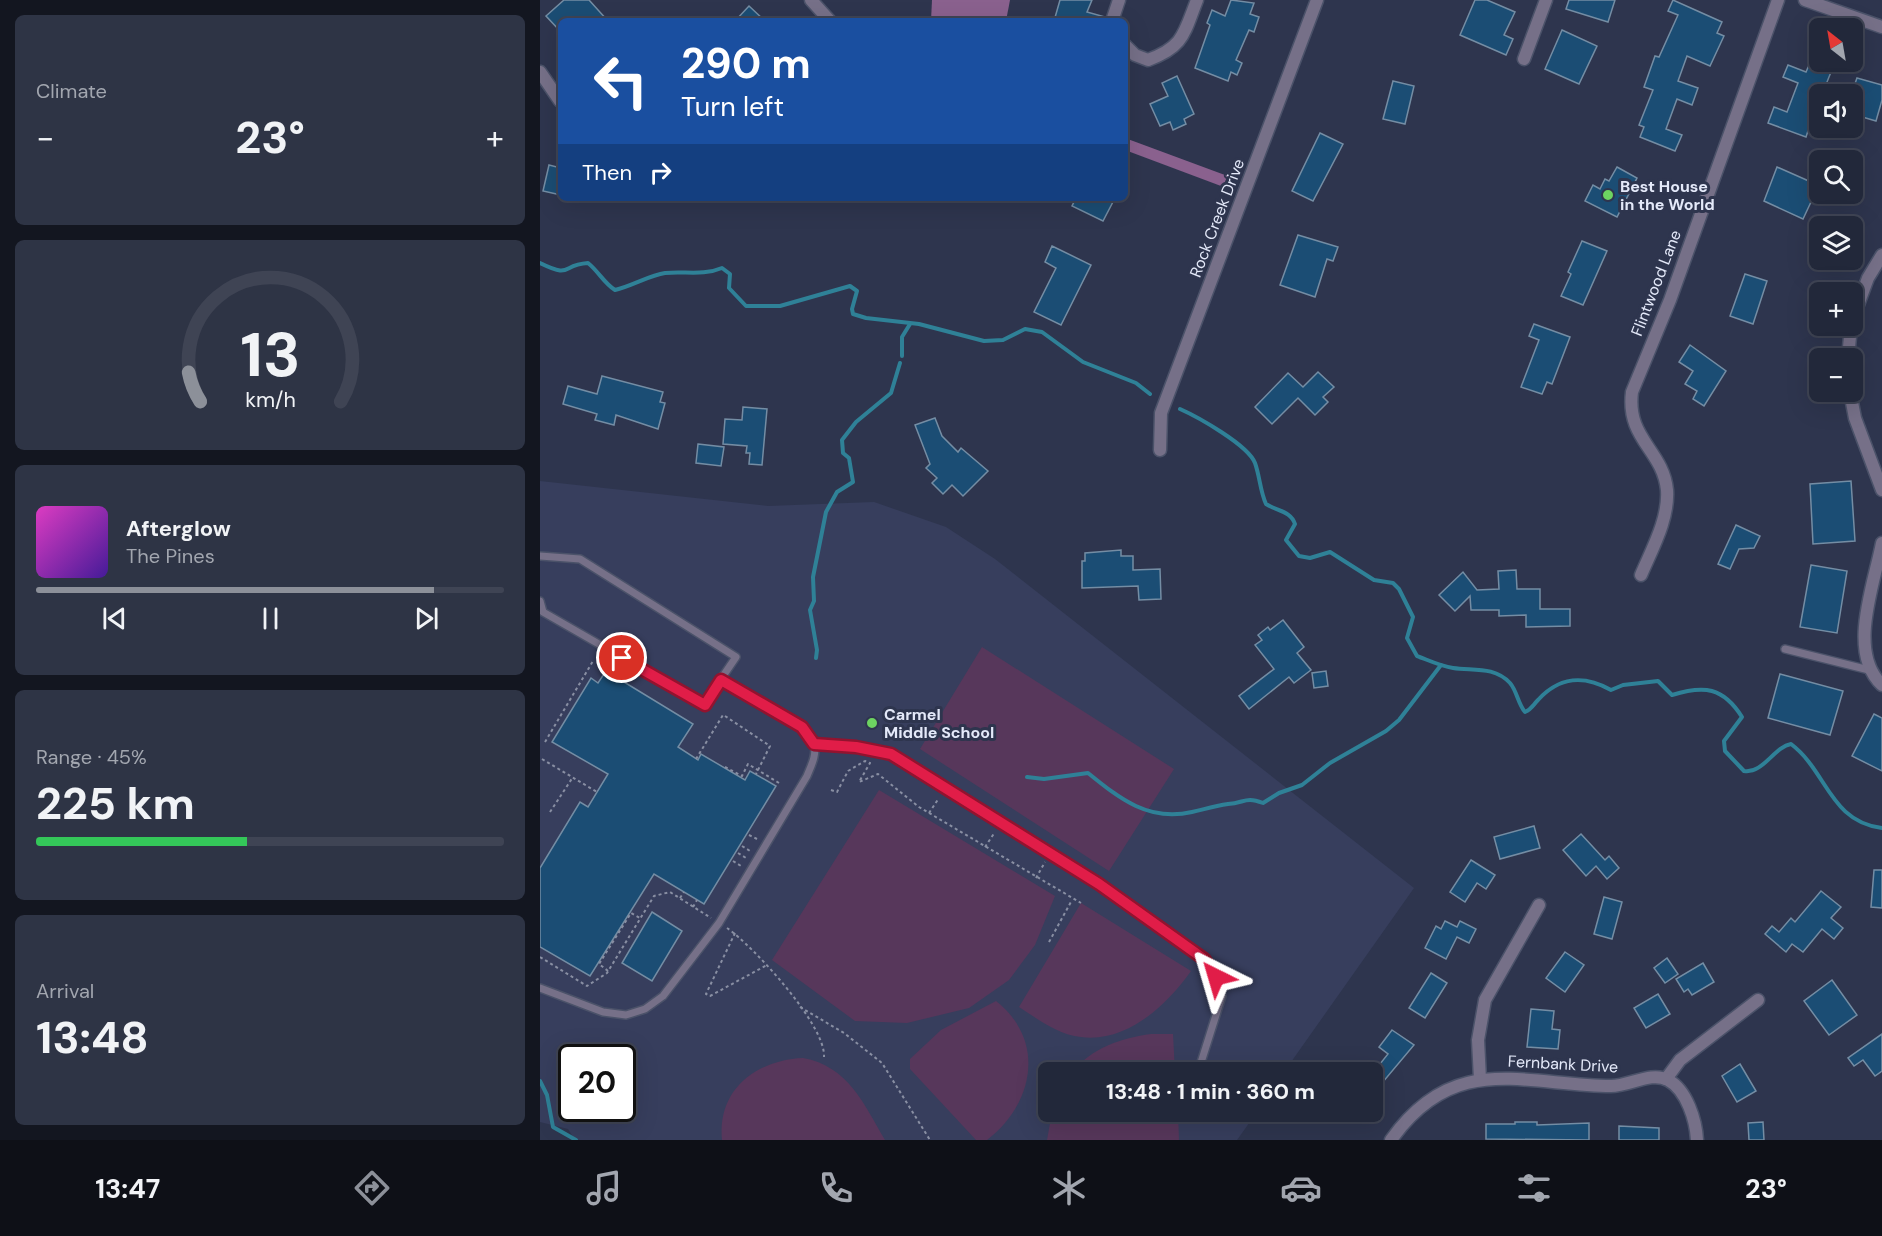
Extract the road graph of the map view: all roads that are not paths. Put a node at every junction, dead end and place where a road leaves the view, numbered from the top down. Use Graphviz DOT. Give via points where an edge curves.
graph roads {
  1 [pos="811,0"];
  2 [pos="1119,0"];
  3 [pos="1197,0"];
  4 [pos="1317,0"];
  5 [pos="1546,0"];
  6 [pos="1778,0"];
  7 [pos="1805,0"];
  8 [pos="827,18"];
  9 [pos="1113,18"];
  10 [pos="1882,27"];
  11 [pos="1128,48"];
  12 [pos="1524,59"];
  13 [pos="540,72"];
  14 [pos="558,97"];
  15 [pos="1882,255"];
  16 [pos="1863,292"];
  17 [pos="1852,402"];
  18 [pos="1160,450"];
  19 [pos="1882,490"];
  20 [pos="1882,543"];
  21 [pos="540,556"];
  22 [pos="1641,575"];
  23 [pos="540,601"];
  24 [pos="1785,649"];
  25 [pos="1869,670"];
  26 [pos="721,680"];
  27 [pos="1882,685"];
  28 [pos="814,744"];
  29 [pos="1539,905"];
  30 [pos="540,988"];
  31 [pos="1758,1000"];
  32 [pos="1201,1062"];
  33 [pos="1480,1079"];
  34 [pos="1666,1079"];
  35 [pos="1391,1140"];
  36 [pos="1697,1140"];
  1 -- 8 [label="street"];
  2 -- 9 [label="street"];
  3 -- 11 [label="street" via="1181,42 1168,53 1148,60"];
  4 -- 18 [label="street, Rock Creek Drive" via="1161,413"];
  5 -- 12 [label="street"];
  6 -- 22 [label="street, Flintwood Lane" via="1670,300 1632,392 1632,421 1660,468 1667,492 1664,519"];
  7 -- 10 [label="street"];
  13 -- 14 [label="street"];
  15 -- 16 [label="street"];
  17 -- 19 [label="street"];
  20 -- 25 [label="street" via="1863,637"];
  21 -- 26 [label="lane" via="580,559 736,657"];
  23 -- 26 [label="lane" via="543,612 705,705"];
  24 -- 25 [label="lane"];
  25 -- 27 [label="street"];
  26 -- 28 [label="lane" via="802,727"];
  28 -- 30 [label="lane" via="807,776 742,886 663,996 645,1009 626,1015 603,1012"];
  28 -- 32 [label="lane" via="891,754 1099,884 1204,959 1222,996"];
  29 -- 33 [label="street" via="1485,1000 1478,1040"];
  31 -- 34 [label="street" via="1680,1060"];
  33 -- 34 [label="street, Fernbank Drive" via="1513,1077 1608,1086 1653,1077"];
  33 -- 35 [label="street, Fernbank Drive" via="1432,1100"];
  34 -- 36 [label="street" via="1677,1087 1691,1112"];
}
